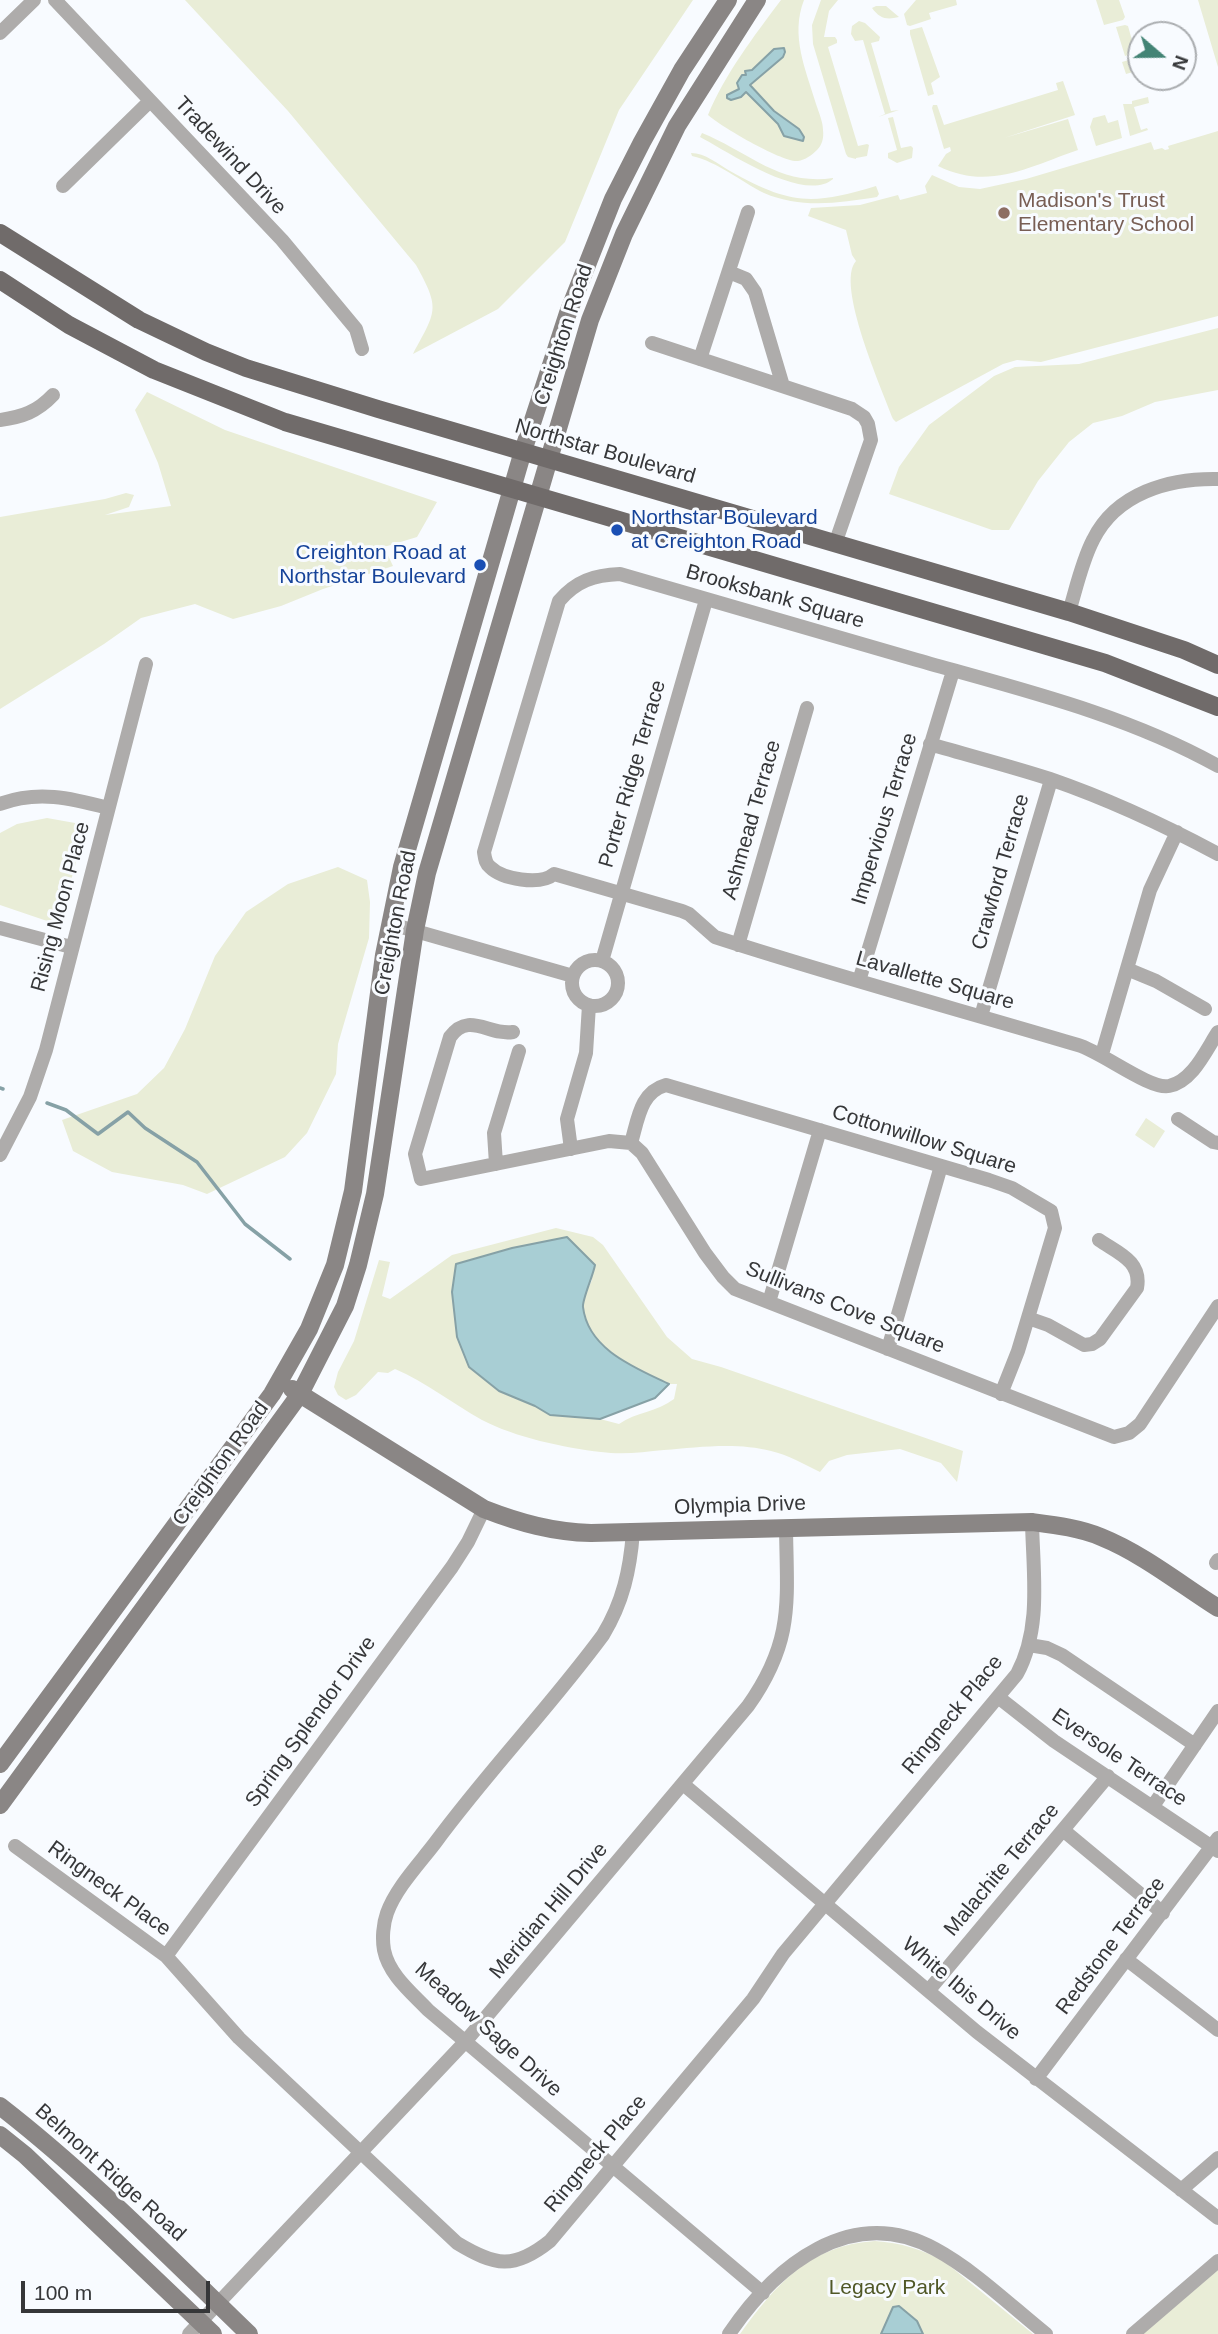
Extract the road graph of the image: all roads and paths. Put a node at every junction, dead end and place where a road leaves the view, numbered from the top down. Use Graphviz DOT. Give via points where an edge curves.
graph roads {
  1 [pos="34,0"];
  2 [pos="55,0"];
  3 [pos="728,0"];
  4 [pos="757,0"];
  5 [pos="0,33"];
  6 [pos="150,101"];
  7 [pos="63,186"];
  8 [pos="748,212"];
  9 [pos="0,233"];
  10 [pos="729,272"];
  11 [pos="0,280"];
  12 [pos="652,344"];
  13 [pos="362,349"];
  14 [pos="700,359"];
  15 [pos="783,386"];
  16 [pos="53,396"];
  17 [pos="0,420"];
  18 [pos="523,451"];
  19 [pos="548,458"];
  20 [pos="1218,479"];
  21 [pos="512,489"];
  22 [pos="537,496"];
  23 [pos="835,544"];
  24 [pos="706,600"];
  25 [pos="1069,612"];
  26 [pos="146,664"];
  27 [pos="1218,664"];
  28 [pos="953,670"];
  29 [pos="1218,707"];
  30 [pos="807,708"];
  31 [pos="930,744"];
  32 [pos="1218,766"];
  33 [pos="1051,780"];
  34 [pos="0,804"];
  35 [pos="108,808"];
  36 [pos="1177,832"];
  37 [pos="1218,854"];
  38 [pos="620,894"];
  39 [pos="391,924"];
  40 [pos="0,928"];
  41 [pos="415,930"];
  42 [pos="737,944"];
  43 [pos="71,947"];
  44 [pos="602,961"];
  45 [pos="1127,969"];
  46 [pos="573,976"];
  47 [pos="859,981"];
  48 [pos="589,1005"];
  49 [pos="1205,1009"];
  50 [pos="981,1016"];
  51 [pos="513,1032"];
  52 [pos="1218,1032"];
  53 [pos="519,1051"];
  54 [pos="1102,1054"];
  55 [pos="1178,1119"];
  56 [pos="820,1130"];
  57 [pos="631,1143"];
  58 [pos="1218,1143"];
  59 [pos="571,1149"];
  60 [pos="0,1155"];
  61 [pos="496,1164"];
  62 [pos="942,1166"];
  63 [pos="1099,1240"];
  64 [pos="769,1302"];
  65 [pos="1218,1306"];
  66 [pos="1028,1318"];
  67 [pos="888,1349"];
  68 [pos="281,1381"];
  69 [pos="300,1394"];
  70 [pos="1002,1394"];
  71 [pos="484,1509"];
  72 [pos="1032,1522"];
  73 [pos="786,1528"];
  74 [pos="633,1532"];
  75 [pos="1218,1608"];
  76 [pos="1029,1645"];
  77 [pos="998,1697"];
  78 [pos="1218,1711"];
  79 [pos="1195,1745"];
  80 [pos="0,1763"];
  81 [pos="1108,1776"];
  82 [pos="682,1784"];
  83 [pos="0,1805"];
  84 [pos="1153,1806"];
  85 [pos="1063,1830"];
  86 [pos="1216,1845"];
  87 [pos="15,1846"];
  88 [pos="824,1904"];
  89 [pos="1163,1913"];
  90 [pos="166,1956"];
  91 [pos="1126,1959"];
  92 [pos="929,1990"];
  93 [pos="1218,2030"];
  94 [pos="466,2042"];
  95 [pos="1036,2079"];
  96 [pos="0,2106"];
  97 [pos="0,2135"];
  98 [pos="361,2153"];
  99 [pos="1218,2158"];
  100 [pos="614,2166"];
  101 [pos="1181,2190"];
  102 [pos="1218,2218"];
  103 [pos="1218,2261"];
  104 [pos="763,2293"];
  105 [pos="218,2304"];
  106 [pos="200,2330"];
  107 [pos="249,2334"];
  108 [pos="729,2334"];
  109 [pos="1046,2334"];
  110 [pos="1133,2334"];
  1 -- 5 [label="street"];
  2 -- 6 [label="street, Tradewind Drive"];
  3 -- 18 [label="street, Creighton Road" via="682,70 613,199 568,313"];
  4 -- 19 [label="street, Creighton Road" via="684,113 624,234 590,320"];
  6 -- 7 [label="street"];
  6 -- 13 [label="street, Tradewind Drive" via="282,240 356,329"];
  8 -- 10 [label="street"];
  9 -- 18 [label="main road, Northstar Boulevard" via="139,320 206,352 291,383"];
  10 -- 14 [label="street"];
  10 -- 15 [label="street" via="746,279 755,292"];
  11 -- 21 [label="main road" via="112,349 197,388 285,422"];
  12 -- 14 [label="street"];
  14 -- 15 [label="street"];
  15 -- 23 [label="street" via="852,409 864,417 870,431 870,449"];
  16 -- 17 [label="street" via="23,416"];
  18 -- 19 [label="main road, Northstar Boulevard"];
  18 -- 21 [label="street, Creighton Road"];
  19 -- 22 [label="street, Creighton Road"];
  19 -- 23 [label="main road, Northstar Boulevard"];
  20 -- 25 [label="street" via="1156,486 1126,499 1093,540"];
  21 -- 22 [label="main road"];
  21 -- 39 [label="street, Creighton Road" via="402,867"];
  22 -- 29 [label="main road" via="1105,663"];
  22 -- 41 [label="street, Creighton Road" via="426,873"];
  23 -- 25 [label="main road, Northstar Boulevard"];
  24 -- 28 [label="street, Brooksbank Square"];
  24 -- 38 [label="street, Porter Ridge Terrace"];
  24 -- 38 [label="street, Brooksbank Square" via="620,574 602,575 568,590 559,601 484,852 491,869 533,882 554,874"];
  25 -- 27 [label="main road, Northstar Boulevard"];
  26 -- 35 [label="street, Rising Moon Place"];
  28 -- 31 [label="street, Impervious Terrace"];
  28 -- 32 [label="street, Brooksbank Square" via="1118,721"];
  30 -- 42 [label="street, Ashmead Terrace"];
  31 -- 33 [label="street"];
  31 -- 47 [label="street, Impervious Terrace"];
  33 -- 36 [label="street"];
  33 -- 50 [label="street, Crawford Terrace"];
  34 -- 35 [label="street" via="47,795"];
  35 -- 43 [label="street, Rising Moon Place"];
  36 -- 37 [label="street"];
  36 -- 45 [label="street" via="1150,890"];
  38 -- 42 [label="street, Lavallette Square" via="689,914 715,937"];
  38 -- 44 [label="street, Porter Ridge Terrace"];
  39 -- 41 [label="street"];
  39 -- 68 [label="street, Creighton Road" via="353,1191 335,1265"];
  40 -- 43 [label="street"];
  41 -- 46 [label="street"];
  41 -- 69 [label="street, Creighton Road" via="366,1233 345,1306"];
  42 -- 47 [label="street, Lavallette Square"];
  43 -- 60 [label="street, Rising Moon Place" via="30,1097"];
  44 -- 46 [label="street" via="584,962"];
  44 -- 48 [label="street" via="615,972 617,989 606,1002"];
  45 -- 49 [label="street"];
  45 -- 54 [label="street"];
  46 -- 48 [label="street" via="575,994"];
  47 -- 50 [label="street, Lavallette Square"];
  48 -- 59 [label="street" via="586,1053 567,1119"];
  50 -- 54 [label="street, Lavallette Square"];
  51 -- 61 [label="street" via="465,1024 456,1029 415,1154 421,1179"];
  52 -- 54 [label="street, Lavallette Square" via="1185,1078 1169,1086 1141,1079"];
  53 -- 61 [label="street" via="495,1133"];
  55 -- 58 [label="street"];
  56 -- 57 [label="street, Cottonwillow Square" via="666,1085 643,1101"];
  56 -- 62 [label="street, Cottonwillow Square"];
  56 -- 64 [label="street"];
  57 -- 59 [label="street" via="609,1141"];
  57 -- 64 [label="street, Sullivans Cove Square" via="723,1277 735,1289"];
  59 -- 61 [label="street"];
  62 -- 66 [label="street, Cottonwillow Square" via="1012,1188 1051,1211 1055,1228"];
  62 -- 67 [label="street"];
  63 -- 66 [label="street" via="1132,1262 1139,1278 1137,1288 1100,1339 1084,1345"];
  64 -- 67 [label="street, Sullivans Cove Square"];
  65 -- 70 [label="street, Sullivans Cove Square" via="1140,1424 1129,1433 1114,1437 1097,1432"];
  66 -- 70 [label="street, Cottonwillow Square"];
  67 -- 70 [label="street, Sullivans Cove Square"];
  68 -- 69 [label="street, Olympia Drive"];
  68 -- 80 [label="street, Creighton Road"];
  69 -- 71 [label="street, Olympia Drive"];
  69 -- 83 [label="street, Creighton Road"];
  71 -- 74 [label="street, Olympia Drive" via="567,1532"];
  71 -- 90 [label="street, Spring Splendor Drive" via="452,1567"];
  72 -- 73 [label="street, Olympia Drive"];
  72 -- 75 [label="street, Olympia Drive" via="1100,1536"];
  72 -- 76 [label="street, Ringneck Place" via="1034,1619"];
  73 -- 74 [label="street, Olympia Drive"];
  73 -- 82 [label="street, Meridian Hill Drive" via="786,1621 774,1663 748,1706"];
  74 -- 94 [label="street, Meadow Sage Drive" via="626,1585 603,1635 470,1796 387,1913 384,1951 390,1967 428,2010"];
  76 -- 77 [label="street, Ringneck Place" via="1017,1674"];
  76 -- 79 [label="street" via="1062,1655"];
  77 -- 81 [label="street, Eversole Terrace"];
  77 -- 88 [label="street, Ringneck Place"];
  78 -- 79 [label="street"];
  79 -- 84 [label="street"];
  81 -- 84 [label="street, Eversole Terrace"];
  81 -- 85 [label="street, Malachite Terrace"];
  82 -- 88 [label="street, White Ibis Drive"];
  82 -- 94 [label="street, Meridian Hill Drive"];
  84 -- 86 [label="street, Eversole Terrace"];
  85 -- 89 [label="street"];
  85 -- 92 [label="street, Malachite Terrace"];
  86 -- 89 [label="street, Redstone Terrace"];
  87 -- 90 [label="street, Ringneck Place"];
  88 -- 92 [label="street, White Ibis Drive"];
  88 -- 100 [label="street, Ringneck Place" via="753,1999"];
  89 -- 91 [label="street, Redstone Terrace"];
  90 -- 98 [label="street, Ringneck Place" via="239,2038"];
  91 -- 93 [label="street"];
  91 -- 95 [label="street, Redstone Terrace"];
  92 -- 95 [label="street, White Ibis Drive"];
  94 -- 98 [label="street, Meridian Hill Drive"];
  94 -- 100 [label="street, Meadow Sage Drive"];
  95 -- 101 [label="street, White Ibis Drive"];
  96 -- 105 [label="street, Belmont Ridge Road" via="109,2199"];
  97 -- 106 [label="street, Belmont Ridge Road" via="26,2155"];
  98 -- 100 [label="street, Ringneck Place" via="457,2243 491,2261 532,2255 550,2241"];
  98 -- 105 [label="street, Meridian Hill Drive"];
  99 -- 101 [label="street"];
  100 -- 104 [label="street, Meadow Sage Drive"];
  101 -- 102 [label="street, White Ibis Drive"];
  103 -- 110 [label="street"];
  104 -- 108 [label="street"];
  104 -- 109 [label="street" via="795,2261 825,2244 848,2236 905,2238 951,2258"];
  105 -- 106 [label="street, Meridian Hill Drive"];
  105 -- 107 [label="street, Belmont Ridge Road"];
}
